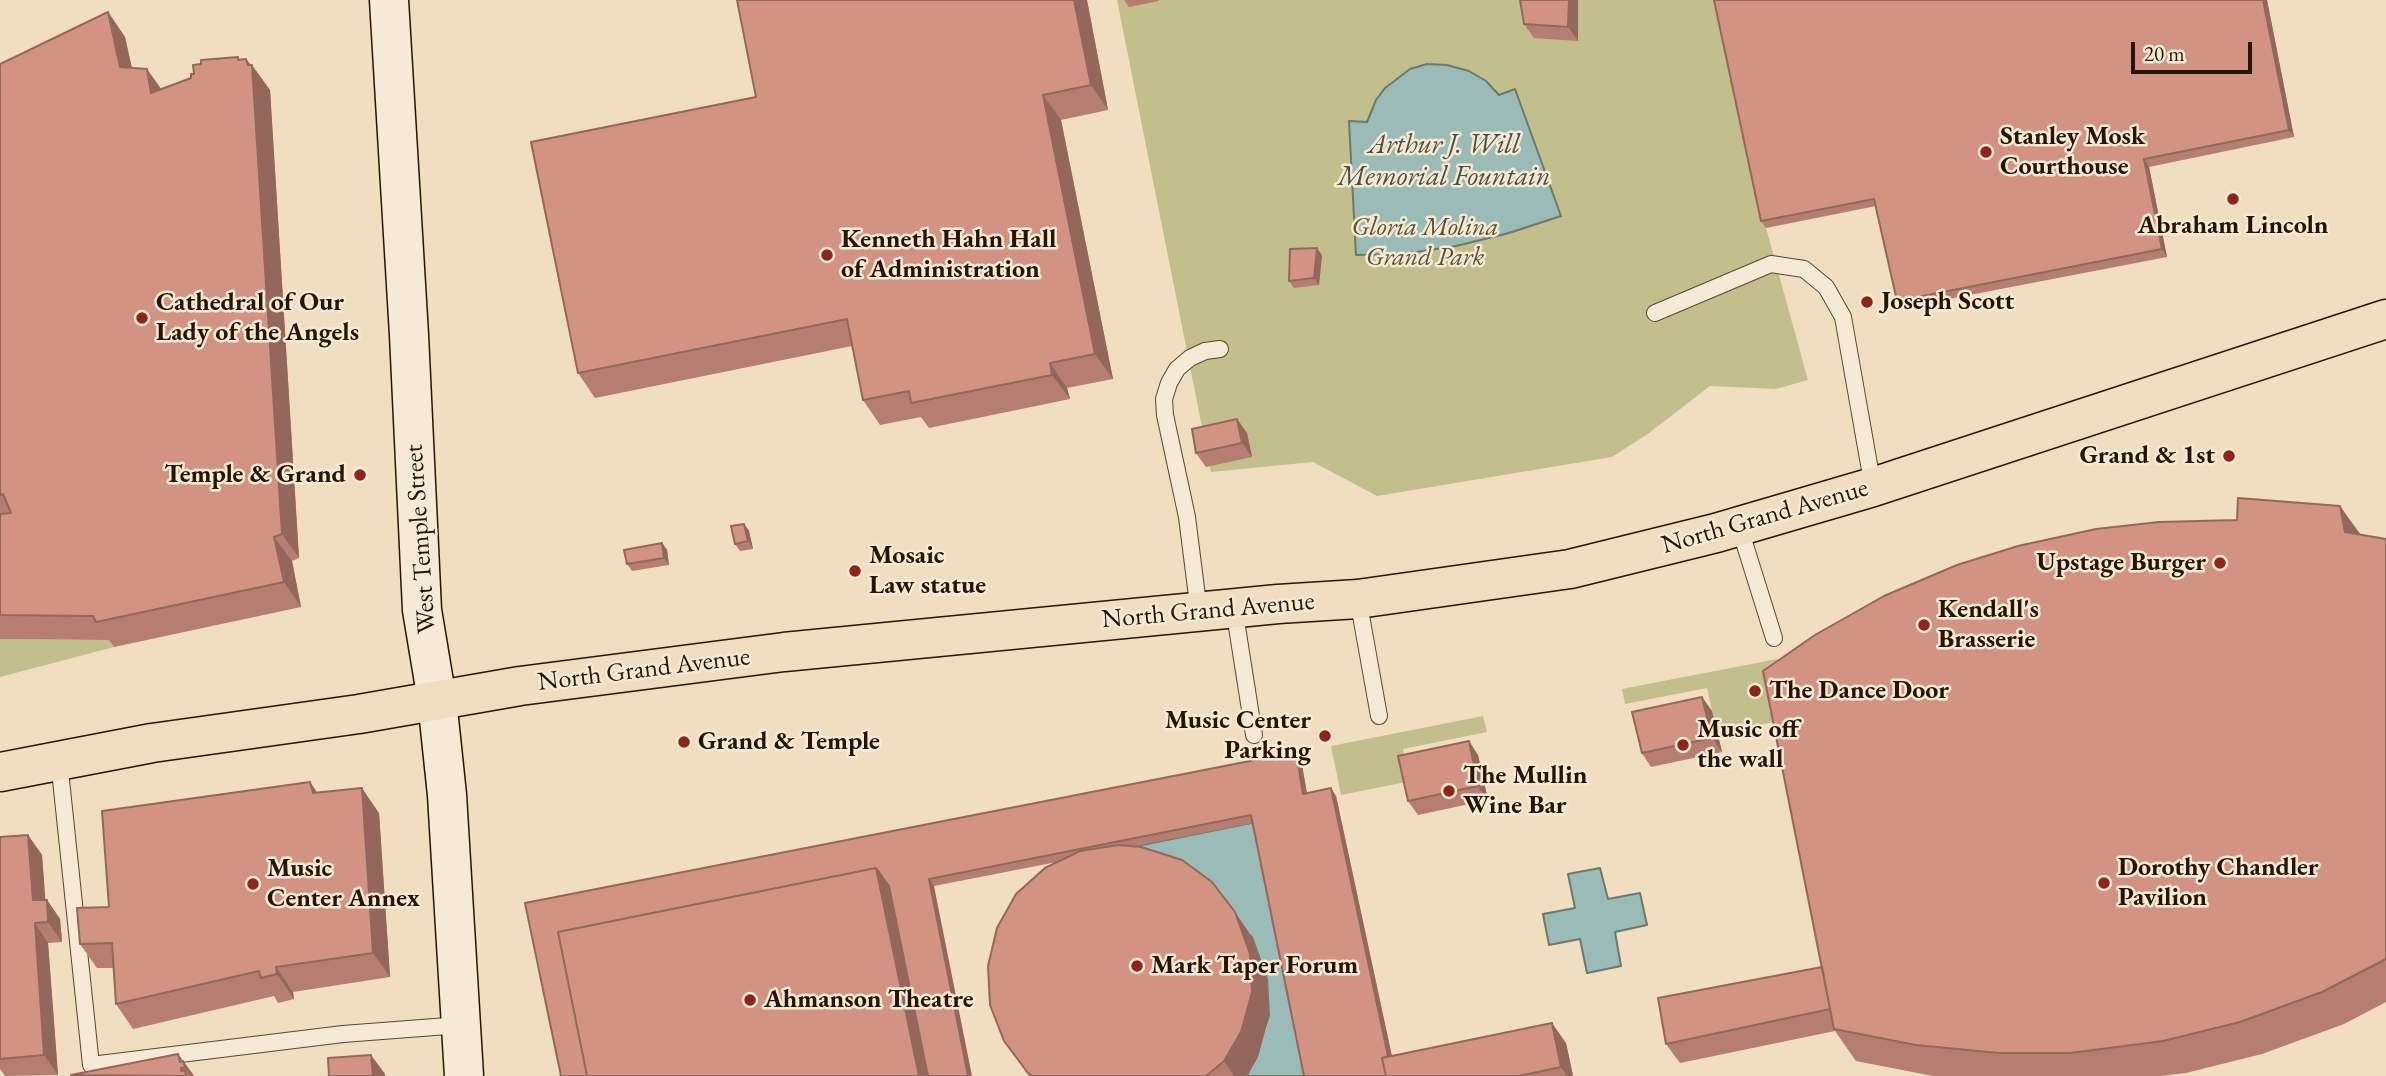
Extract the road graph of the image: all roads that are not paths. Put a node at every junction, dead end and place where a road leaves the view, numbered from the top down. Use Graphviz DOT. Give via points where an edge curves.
graph roads {
  1 [pos="389,0"];
  2 [pos="1655,313"];
  3 [pos="2386,319"];
  4 [pos="1220,349"];
  5 [pos="1873,487"];
  6 [pos="1739,526"];
  7 [pos="1358,599"];
  8 [pos="1217,610"];
  9 [pos="1774,638"];
  10 [pos="438,701"];
  11 [pos="1379,716"];
  12 [pos="1254,735"];
  13 [pos="59,761"];
  14 [pos="0,772"];
  15 [pos="461,1025"];
  16 [pos="464,1076"];
  1 -- 10 [label="main road, West Temple Street" via="422,610"];
  2 -- 5 [label="lane" via="1771,264 1804,269 1826,286 1843,317"];
  3 -- 5 [label="main road, North Grand Avenue"];
  4 -- 8 [label="lane" via="1189,358 1168,383 1164,399 1187,517"];
  5 -- 6 [label="main road, North Grand Avenue"];
  6 -- 7 [label="main road, North Grand Avenue" via="1570,569"];
  6 -- 9 [label="lane"];
  7 -- 8 [label="main road, North Grand Avenue"];
  7 -- 11 [label="lane"];
  8 -- 10 [label="main road, North Grand Avenue" via="784,652"];
  8 -- 12 [label="lane"];
  10 -- 13 [label="main road, North Grand Avenue"];
  10 -- 15 [label="main road, West Temple Street"];
  13 -- 14 [label="main road, North Grand Avenue"];
  13 -- 15 [label="lane" via="91,1065 343,1034"];
  15 -- 16 [label="main road, West Temple Street"];
}
